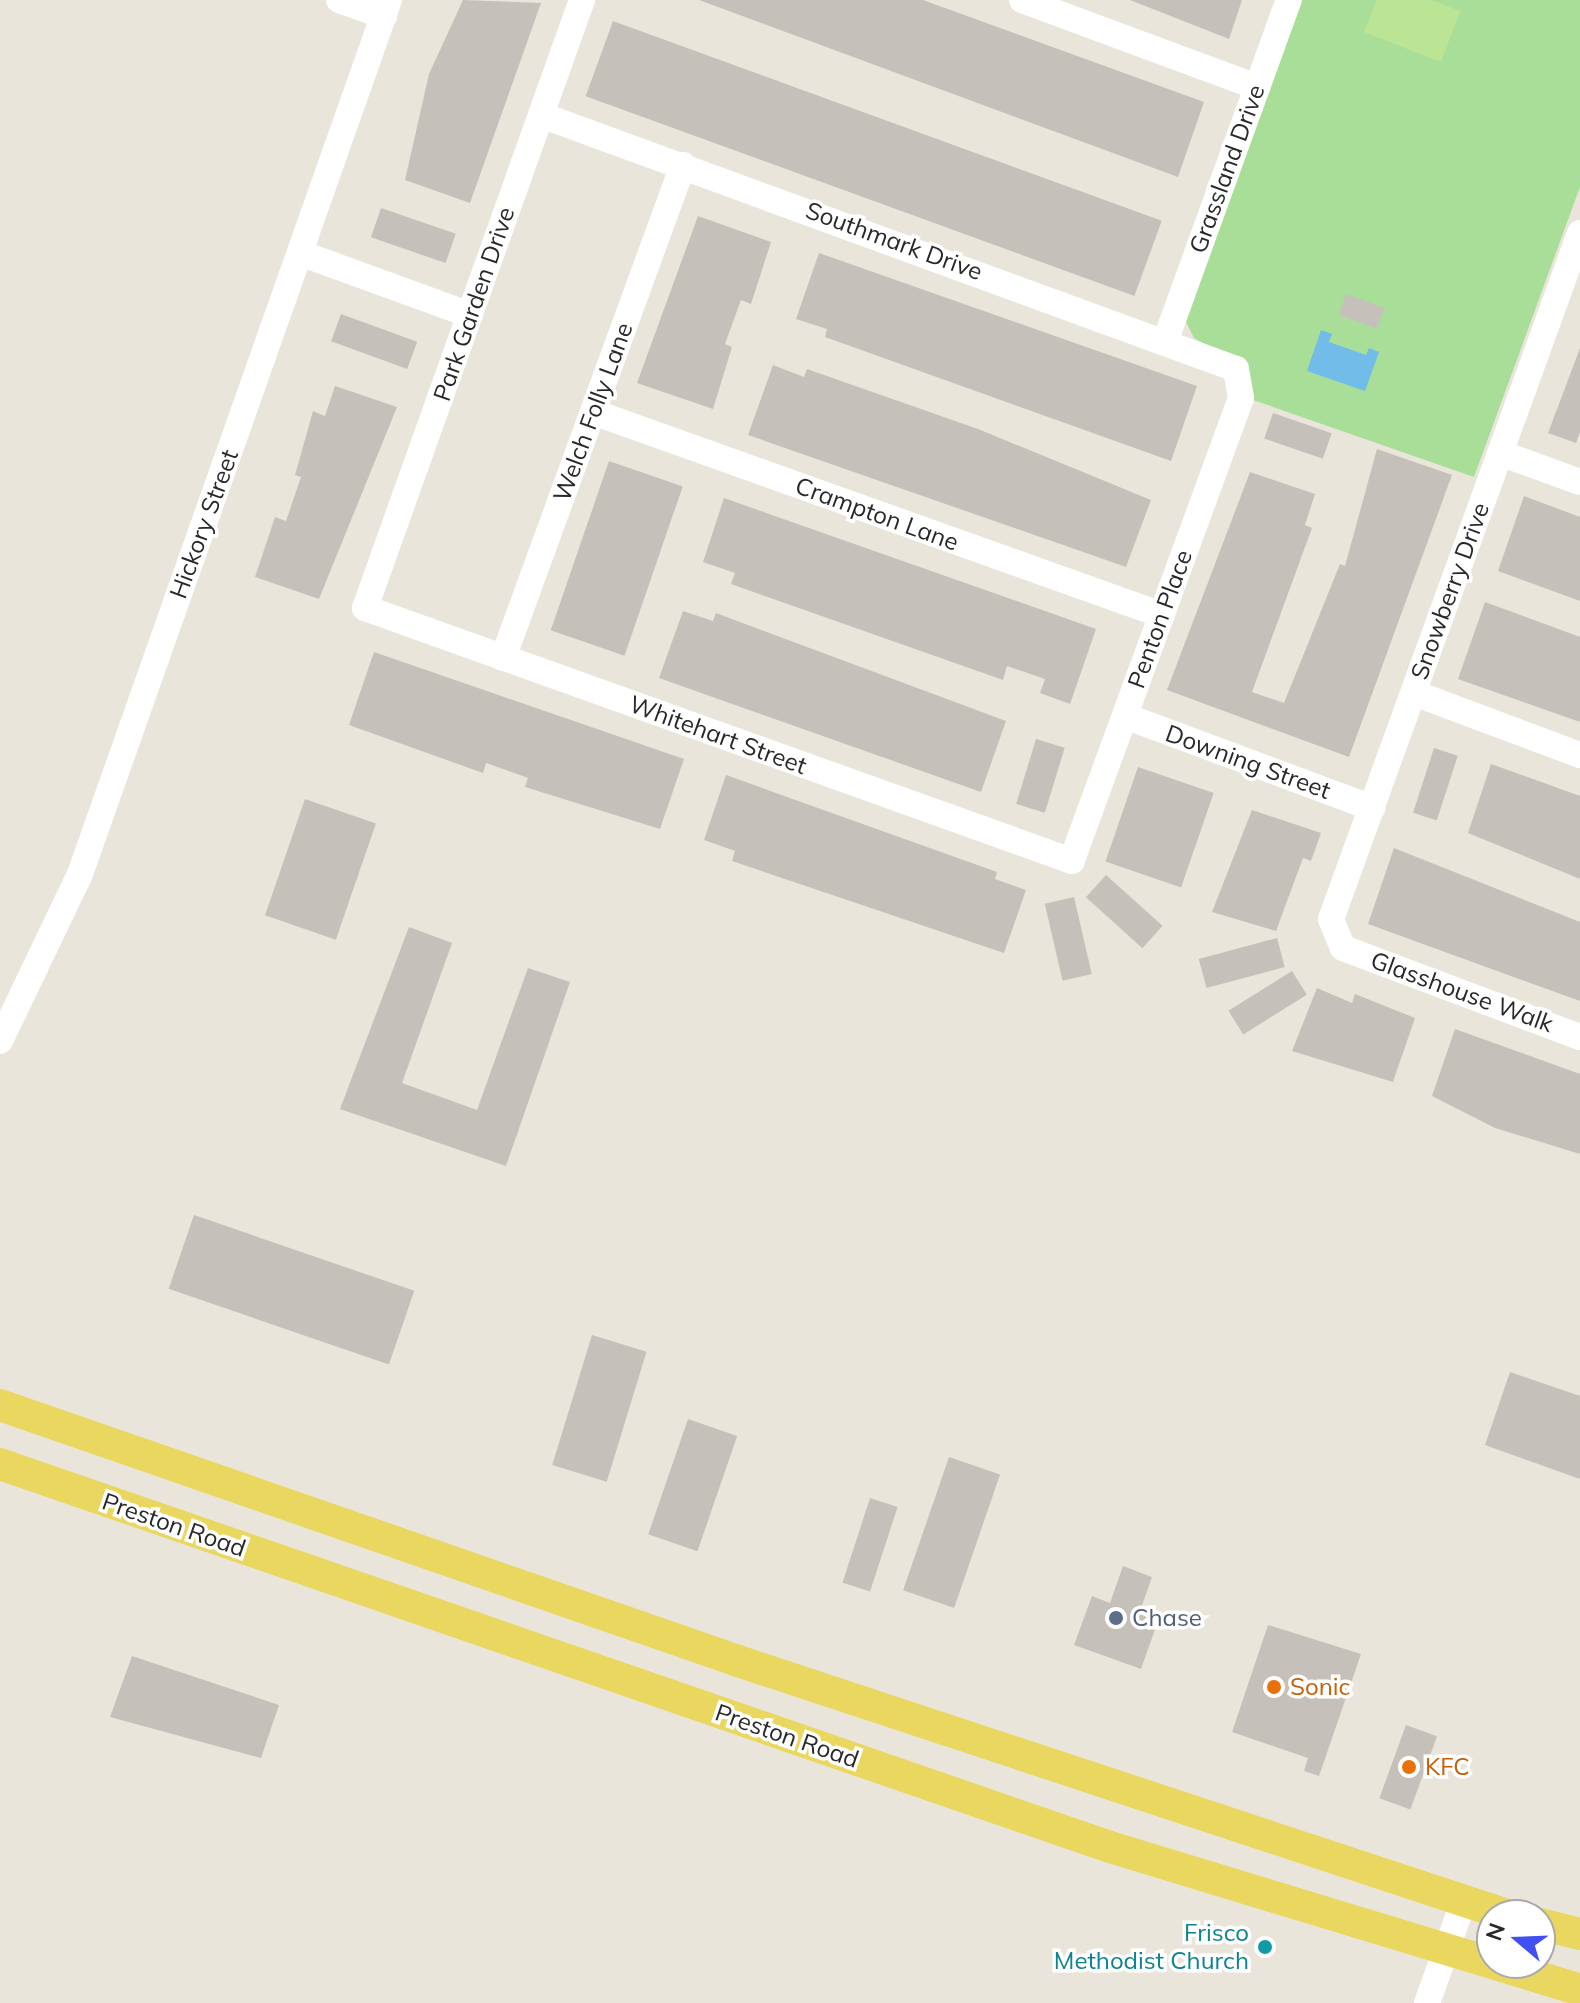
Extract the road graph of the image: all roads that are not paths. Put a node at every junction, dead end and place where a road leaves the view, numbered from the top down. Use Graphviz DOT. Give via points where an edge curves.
graph roads {
  1 [pos="339,0"];
  2 [pos="582,0"];
  3 [pos="1022,0"];
  4 [pos="1289,0"];
  5 [pos="386,8"];
  6 [pos="1257,87"];
  7 [pos="541,115"];
  8 [pos="683,165"];
  9 [pos="1580,233"];
  10 [pos="300,253"];
  11 [pos="470,315"];
  12 [pos="1166,339"];
  13 [pos="1240,376"];
  14 [pos="593,412"];
  15 [pos="1500,453"];
  16 [pos="1580,482"];
  17 [pos="365,608"];
  18 [pos="1162,615"];
  19 [pos="503,658"];
  20 [pos="1414,693"];
  21 [pos="1125,716"];
  22 [pos="1580,755"];
  23 [pos="1372,808"];
  24 [pos="1072,861"];
  25 [pos="1343,948"];
  26 [pos="1580,1037"];
  27 [pos="0,1041"];
  28 [pos="0,1405"];
  29 [pos="0,1464"];
  30 [pos="1463,1903"];
  31 [pos="1476,1907"];
  32 [pos="1556,1928"];
  33 [pos="1580,1934"];
  34 [pos="1445,1952"];
  35 [pos="1580,1990"];
  36 [pos="1427,2003"];
  1 -- 5 [label="street"];
  2 -- 7 [label="street, Park Garden Drive"];
  3 -- 6 [label="street"];
  4 -- 6 [label="street, Grassland Drive"];
  5 -- 10 [label="street, Hickory Street"];
  6 -- 12 [label="street, Grassland Drive"];
  7 -- 8 [label="street, Southmark Drive"];
  7 -- 11 [label="street, Park Garden Drive"];
  8 -- 12 [label="street, Southmark Drive"];
  8 -- 14 [label="street, Welch Folly Lane"];
  9 -- 15 [label="street, Snowberry Drive"];
  10 -- 11 [label="street"];
  10 -- 27 [label="street, Hickory Street" via="80,874"];
  11 -- 17 [label="street, Park Garden Drive"];
  12 -- 13 [label="street, Southmark Drive" via="1227,361"];
  13 -- 18 [label="street, Penton Place" via="1241,398"];
  14 -- 18 [label="street, Crampton Lane"];
  14 -- 19 [label="street, Welch Folly Lane"];
  15 -- 16 [label="street"];
  15 -- 20 [label="street, Snowberry Drive"];
  17 -- 19 [label="street, Whitehart Street"];
  18 -- 21 [label="street, Penton Place"];
  19 -- 24 [label="street, Whitehart Street"];
  20 -- 22 [label="street"];
  20 -- 23 [label="street, Snowberry Drive"];
  21 -- 23 [label="street, Downing Street"];
  21 -- 24 [label="street, Penton Place"];
  23 -- 25 [label="street, Snowberry Drive" via="1331,919"];
  25 -- 26 [label="street, Glasshouse Walk"];
  28 -- 30 [label="main road"];
  29 -- 34 [label="main road, Preston Road" via="1110,1847"];
  30 -- 31 [label="main road"];
  30 -- 34 [label="street"];
  32 -- 33 [label="main road"];
  34 -- 35 [label="main road, Preston Road"];
  34 -- 36 [label="street"];
}
